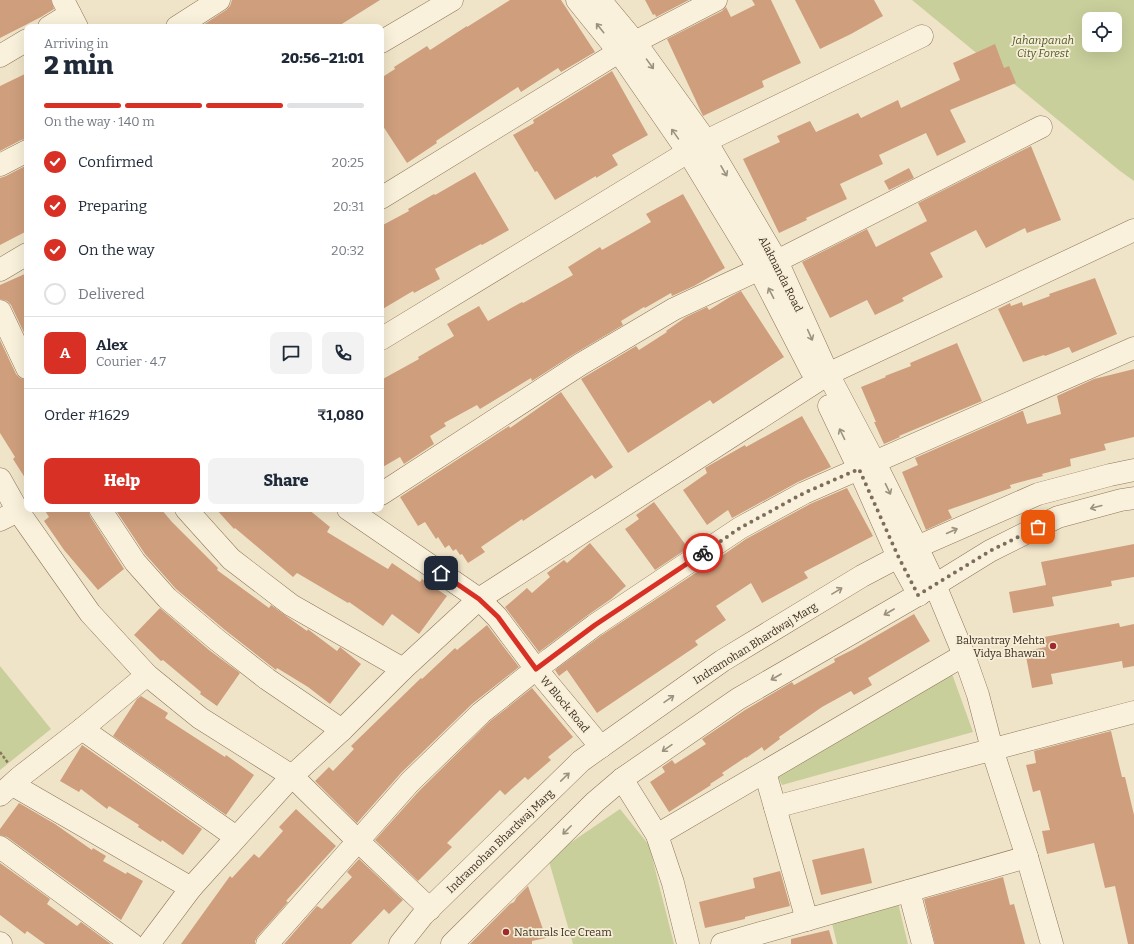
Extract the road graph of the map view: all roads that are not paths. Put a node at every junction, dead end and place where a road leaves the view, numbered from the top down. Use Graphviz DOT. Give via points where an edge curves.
graph roads {
  1 [pos="219,0"];
  2 [pos="452,0"];
  3 [pos="577,0"];
  4 [pos="600,0"];
  5 [pos="716,0"];
  6 [pos="70,14"];
  7 [pos="54,24"];
  8 [pos="182,24"];
  9 [pos="922,36"];
  10 [pos="384,40"];
  11 [pos="24,42"];
  12 [pos="627,47"];
  13 [pos="0,56"];
  14 [pos="1041,127"];
  15 [pos="706,141"];
  16 [pos="688,152"];
  17 [pos="24,153"];
  18 [pos="0,165"];
  19 [pos="384,196"];
  20 [pos="1134,230"];
  21 [pos="24,256"];
  22 [pos="768,265"];
  23 [pos="0,270"];
  24 [pos="0,312"];
  25 [pos="384,337"];
  26 [pos="1134,348"];
  27 [pos="24,362"];
  28 [pos="822,378"];
  29 [pos="867,466"];
  30 [pos="1134,470"];
  31 [pos="0,479"];
  32 [pos="384,492"];
  33 [pos="1134,498"];
  34 [pos="102,512"];
  35 [pos="189,512"];
  36 [pos="356,512"];
  37 [pos="9,515"];
  38 [pos="908,552"];
  39 [pos="927,590"];
  40 [pos="479,599"];
  41 [pos="964,655"];
  42 [pos="403,669"];
  43 [pos="536,669"];
  44 [pos="147,675"];
  45 [pos="1134,714"];
  46 [pos="82,729"];
  47 [pos="342,730"];
  48 [pos="601,747"];
  49 [pos="992,749"];
  50 [pos="765,772"];
  51 [pos="292,776"];
  52 [pos="622,779"];
  53 [pos="6,790"];
  54 [pos="775,807"];
  55 [pos="657,834"];
  56 [pos="236,837"];
  57 [pos="358,841"];
  58 [pos="0,846"];
  59 [pos="1026,857"];
  60 [pos="191,888"];
  61 [pos="909,891"];
  62 [pos="430,909"];
  63 [pos="807,920"];
  64 [pos="132,944"];
  65 [pos="149,944"];
  66 [pos="267,944"];
  67 [pos="400,944"];
  68 [pos="452,944"];
  69 [pos="688,944"];
  70 [pos="722,944"];
  71 [pos="923,944"];
  72 [pos="1052,944"];
  1 -- 8 [label="street"];
  2 -- 10 [label="street"];
  12 -- 3 [label="street, one-way"];
  4 -- 12 [label="street, Alaknanda Road"];
  5 -- 12 [label="street"];
  6 -- 7 [label="street"];
  9 -- 15 [label="street"];
  11 -- 13 [label="street"];
  12 -- 15 [label="street, Alaknanda Road, one-way"];
  16 -- 12 [label="street, one-way"];
  12 -- 19 [label="street"];
  14 -- 22 [label="street"];
  15 -- 16 [label="street"];
  15 -- 22 [label="street, Alaknanda Road, one-way"];
  16 -- 22 [label="street"];
  16 -- 25 [label="street"];
  17 -- 18 [label="street"];
  20 -- 28 [label="street"];
  21 -- 23 [label="street"];
  22 -- 28 [label="street, Alaknanda Road"];
  22 -- 32 [label="street" via="667,313 581,364"];
  24 -- 27 [label="street"];
  26 -- 29 [label="street"];
  28 -- 29 [label="street, Alaknanda Road"];
  28 -- 40 [label="street"];
  29 -- 38 [label="street, Alaknanda Road"];
  29 -- 43 [label="street" via="804,493 740,528 595,625"];
  38 -- 30 [label="street, Indramohan Bhardwaj Marg, one-way" via="1038,494"];
  31 -- 37 [label="street"];
  33 -- 39 [label="street, one-way" via="1058,518 990,551"];
  34 -- 47 [label="street" via="135,562 167,598 267,679"];
  35 -- 42 [label="street" via="231,559 291,605"];
  36 -- 40 [label="street, W Block Road"];
  37 -- 44 [label="street" via="90,613"];
  38 -- 39 [label="street, Alaknanda Road"];
  48 -- 38 [label="street, Indramohan Bhardwaj Marg, one-way" via="722,661 862,576"];
  39 -- 41 [label="street, Alaknanda Road"];
  39 -- 52 [label="street, one-way" via="738,699"];
  40 -- 42 [label="street"];
  40 -- 43 [label="street, W Block Road" via="498,617"];
  41 -- 49 [label="street, Alaknanda Road"];
  41 -- 50 [label="street"];
  42 -- 47 [label="street"];
  43 -- 48 [label="street, W Block Road"];
  43 -- 57 [label="street" via="481,713 410,782"];
  44 -- 46 [label="street"];
  44 -- 51 [label="street" via="200,718"];
  45 -- 49 [label="street"];
  46 -- 53 [label="street"];
  46 -- 56 [label="street"];
  47 -- 51 [label="street"];
  62 -- 48 [label="street, Indramohan Bhardwaj Marg, one-way" via="581,761"];
  49 -- 54 [label="street"];
  49 -- 59 [label="street, Alaknanda Road"];
  50 -- 54 [label="street"];
  50 -- 55 [label="street"];
  51 -- 56 [label="street"];
  51 -- 57 [label="street"];
  52 -- 55 [label="street"];
  52 -- 68 [label="street, one-way" via="595,802"];
  53 -- 60 [label="street"];
  54 -- 63 [label="street"];
  55 -- 69 [label="street" via="673,883"];
  56 -- 60 [label="street"];
  57 -- 62 [label="street"];
  57 -- 66 [label="street"];
  58 -- 64 [label="street"];
  59 -- 61 [label="street"];
  59 -- 72 [label="street, Alaknanda Road"];
  60 -- 65 [label="street"];
  61 -- 63 [label="street"];
  61 -- 71 [label="street"];
  62 -- 67 [label="street, Indramohan Bhardwaj Marg"];
  63 -- 70 [label="street"];
}
